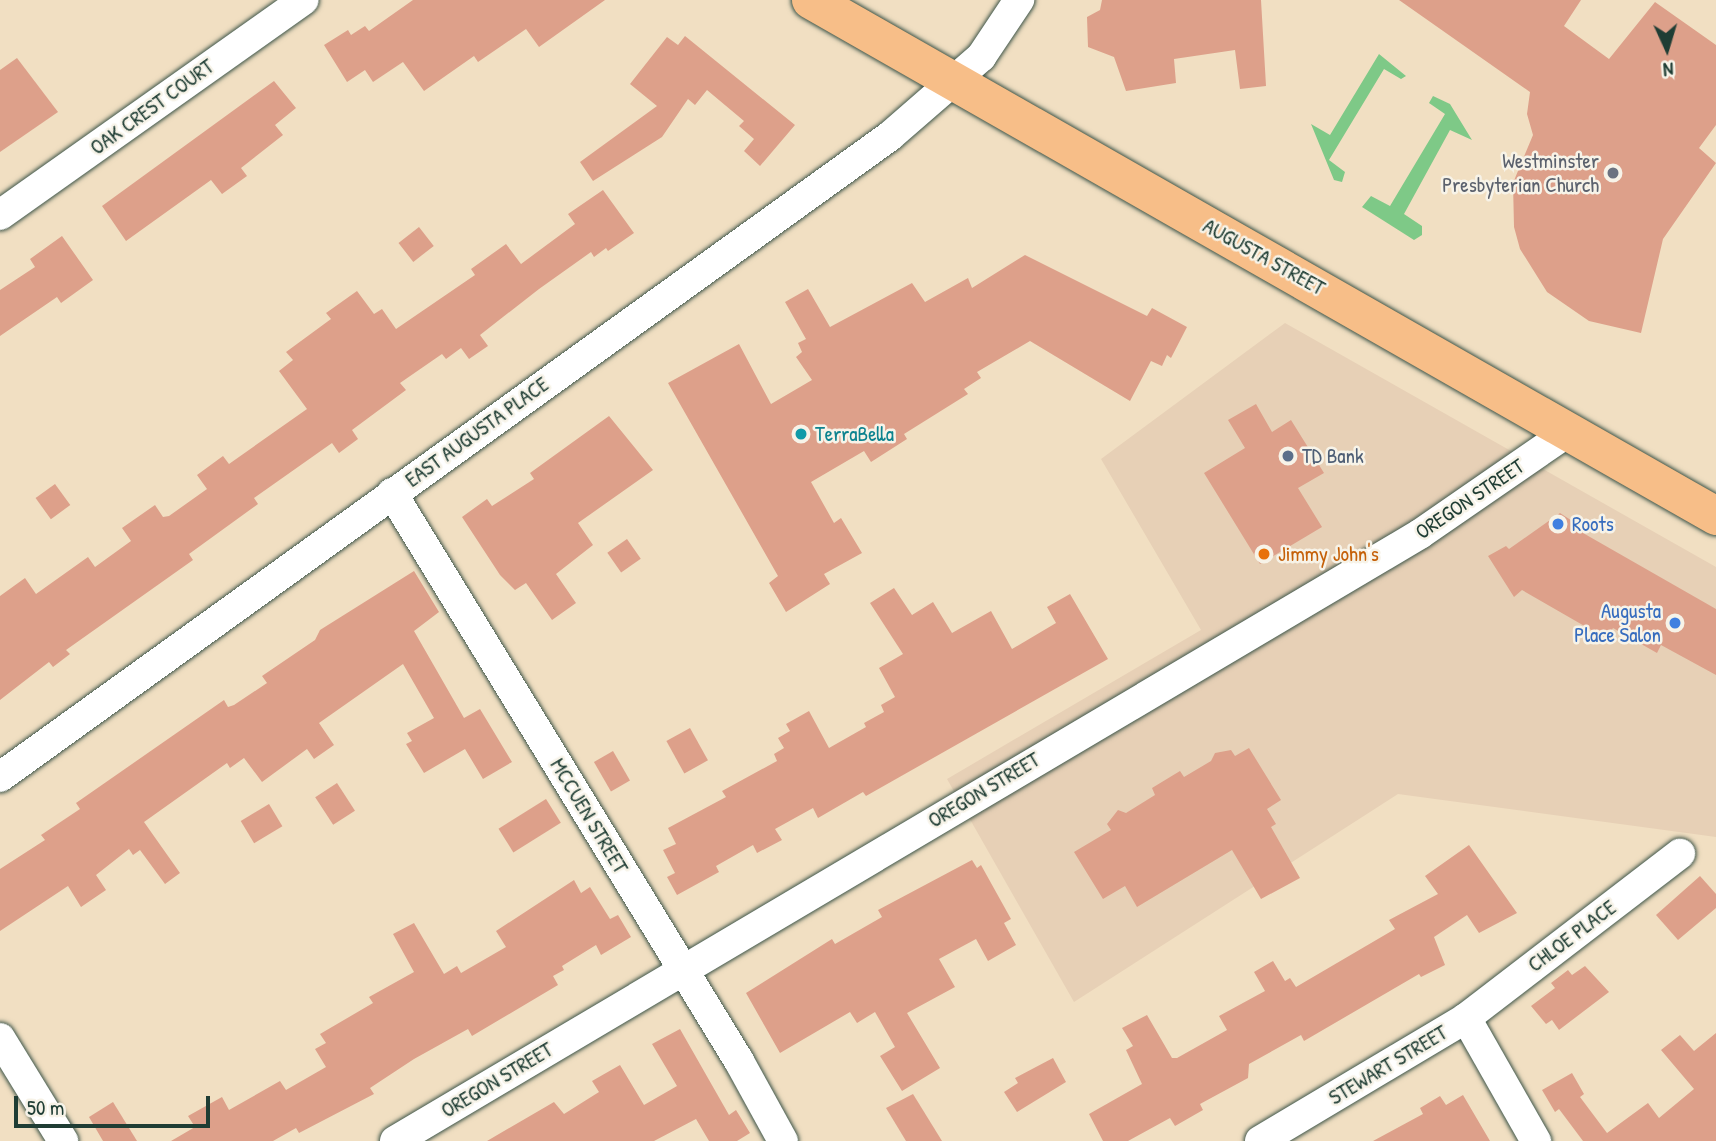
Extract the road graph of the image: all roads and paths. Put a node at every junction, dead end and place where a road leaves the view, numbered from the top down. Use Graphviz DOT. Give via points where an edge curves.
graph roads {
  1 [pos="304,0"];
  2 [pos="811,0"];
  3 [pos="1019,0"];
  4 [pos="953,85"];
  5 [pos="0,215"];
  6 [pos="1568,432"];
  7 [pos="392,493"];
  8 [pos="1716,516"];
  9 [pos="0,777"];
  10 [pos="1680,854"];
  11 [pos="683,970"];
  12 [pos="1465,1018"];
  13 [pos="0,1038"];
  14 [pos="63,1141"];
  15 [pos="395,1141"];
  16 [pos="783,1141"];
  17 [pos="1260,1141"];
  18 [pos="1536,1141"];
  1 -- 5 [label="street, OAK CREST COURT"];
  2 -- 4 [label="main road, AUGUSTA STREET"];
  3 -- 4 [label="street, EAST AUGUSTA PLACE" via="984,53"];
  4 -- 6 [label="main road, AUGUSTA STREET" via="1306,279"];
  4 -- 7 [label="street, EAST AUGUSTA PLACE"];
  6 -- 8 [label="main road, AUGUSTA STREET"];
  6 -- 11 [label="street, OREGON STREET" via="1420,534"];
  7 -- 9 [label="street, EAST AUGUSTA PLACE"];
  7 -- 11 [label="street, MCCUEN STREET"];
  10 -- 12 [label="street, CHLOE PLACE"];
  11 -- 15 [label="street, OREGON STREET"];
  11 -- 16 [label="street, MCCUEN STREET"];
  12 -- 17 [label="street, STEWART STREET"];
  12 -- 18 [label="street, STEWART STREET"];
  13 -- 14 [label="street"];
}
